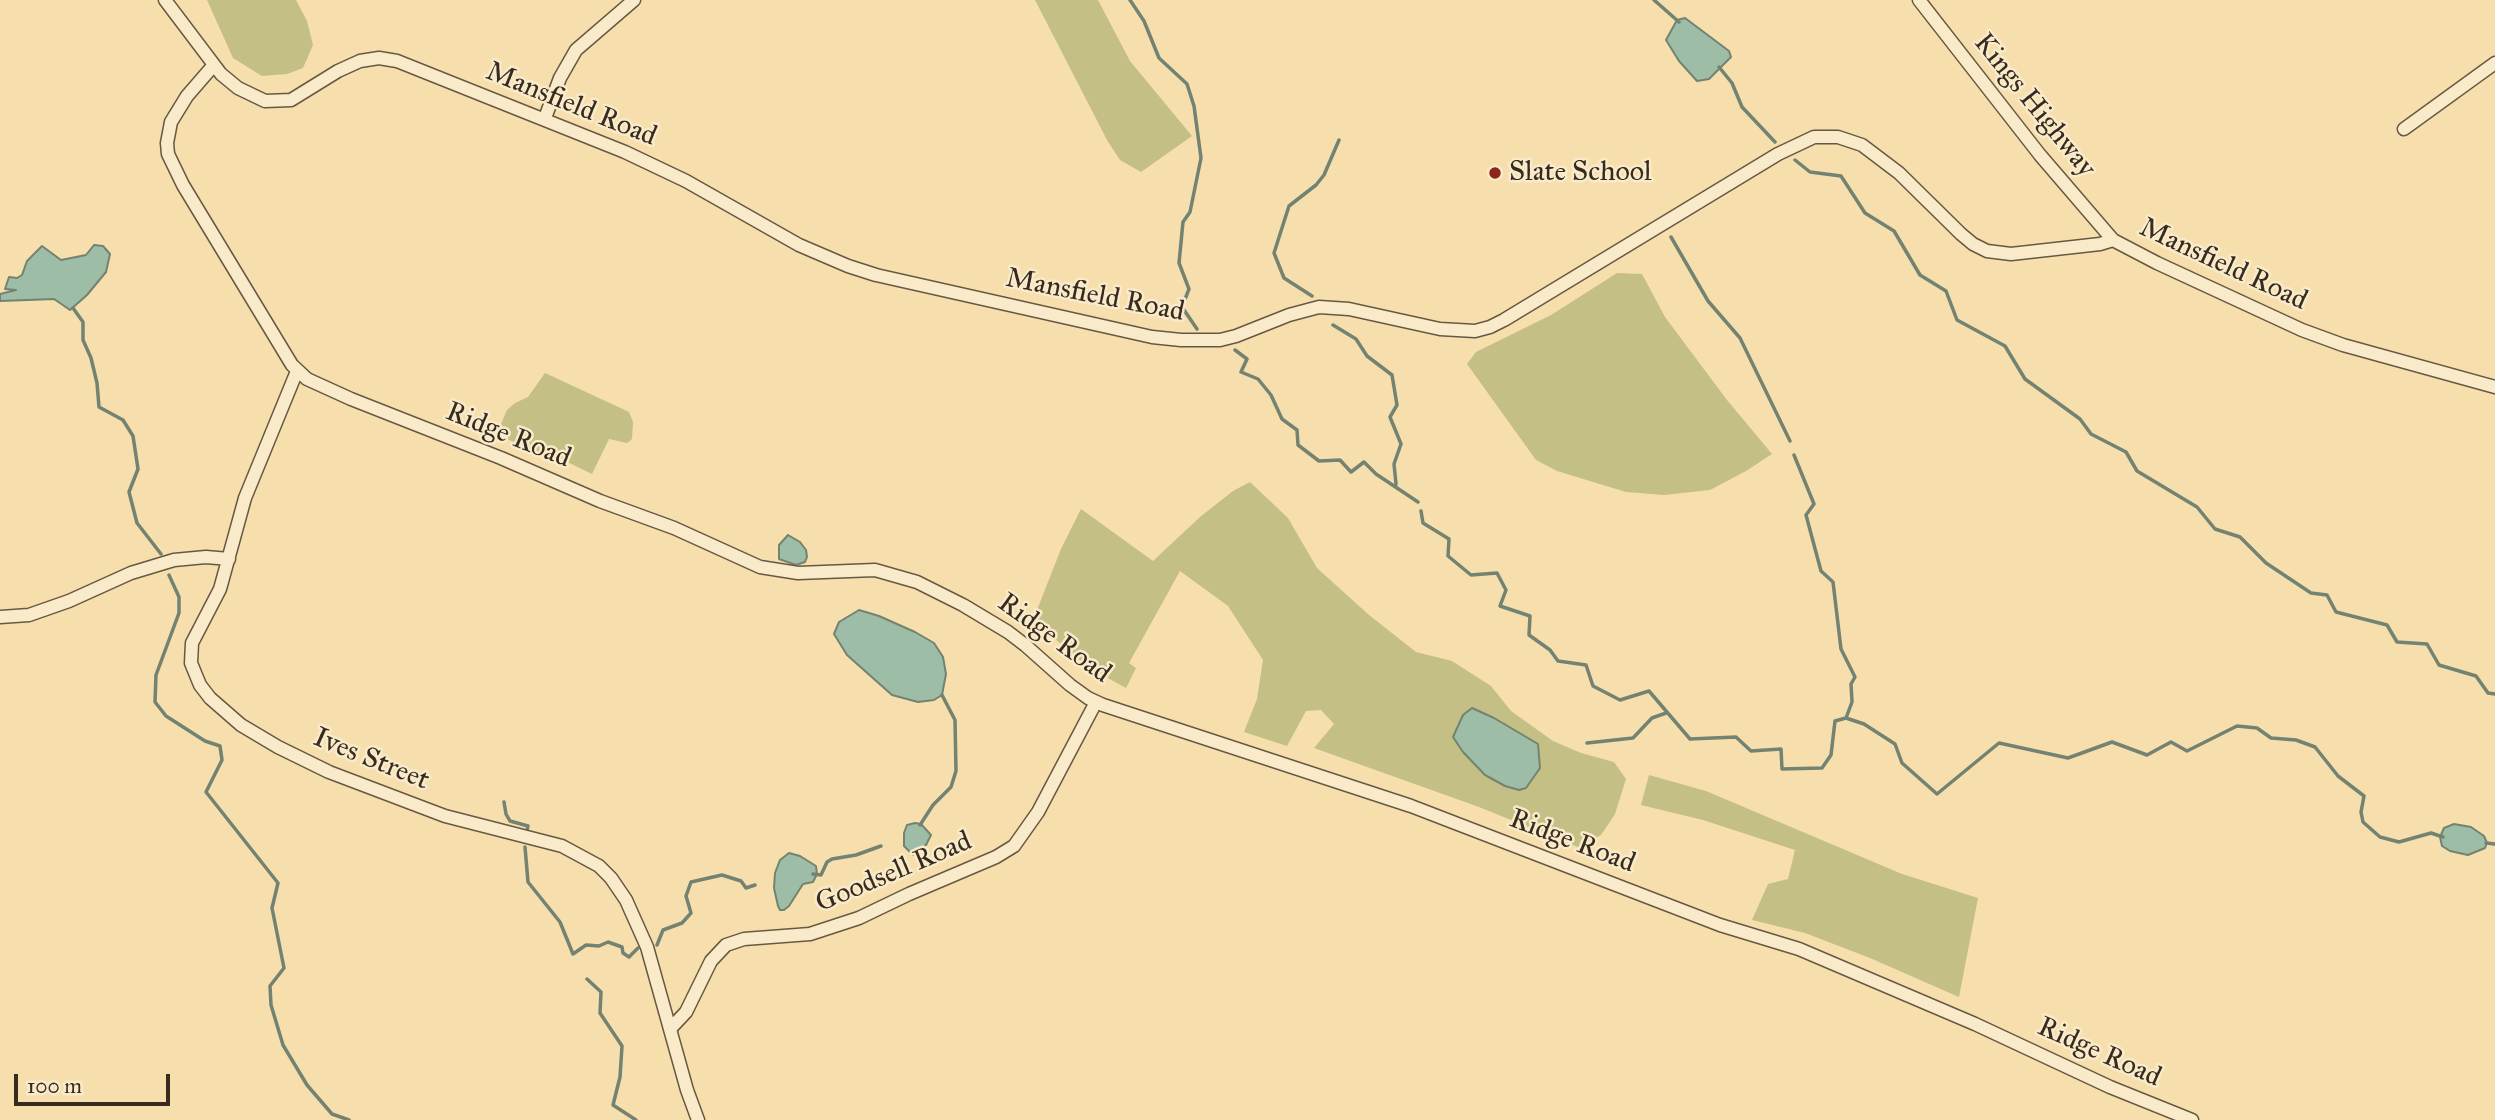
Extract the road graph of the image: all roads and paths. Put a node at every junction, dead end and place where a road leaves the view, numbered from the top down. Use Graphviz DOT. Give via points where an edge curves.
graph roads {
  1 [pos="165,0"];
  2 [pos="634,0"];
  3 [pos="1919,0"];
  4 [pos="2495,63"];
  5 [pos="214,66"];
  6 [pos="545,118"];
  7 [pos="2404,129"];
  8 [pos="2113,240"];
  9 [pos="297,371"];
  10 [pos="2495,387"];
  11 [pos="229,559"];
  12 [pos="0,617"];
  13 [pos="1096,702"];
  14 [pos="671,1028"];
  15 [pos="698,1120"];
  16 [pos="2192,1120"];
  1 -- 5 [label="street"];
  2 -- 6 [label="street" via="576,50"];
  3 -- 8 [label="street, Kings Highway"];
  4 -- 7 [label="street"];
  5 -- 6 [label="street, Mansfield Road" via="237,88 274,102 304,94 350,64 388,59"];
  5 -- 9 [label="street, Ridge Road" via="171,122 169,154 183,185"];
  6 -- 8 [label="street, Mansfield Road" via="650,163 799,245 855,269 1125,333 1181,340 1220,340 1319,307 1449,330 1490,327 1778,154 1814,137 1838,136 1862,145 1899,173 1961,234 1987,251 2011,254"];
  8 -- 10 [label="street, Mansfield Road" via="2302,330"];
  9 -- 11 [label="street, Ives Street" via="249,486"];
  9 -- 13 [label="street, Ridge Road" via="351,399 760,567 798,573 875,570 917,582 1007,632"];
  11 -- 12 [label="street" via="164,563 29,615"];
  11 -- 14 [label="street, Ives Street" via="190,655 192,671 210,698 258,736 329,772 434,813 547,841 591,860 611,878 633,914"];
  13 -- 14 [label="street, Goodsell Road" via="1038,812 1013,846 859,918 810,934 744,939 726,945 711,961 686,1012"];
  13 -- 16 [label="street, Ridge Road" via="1410,806 1720,925 1799,949"];
  14 -- 15 [label="street, Ives Street"];
}
